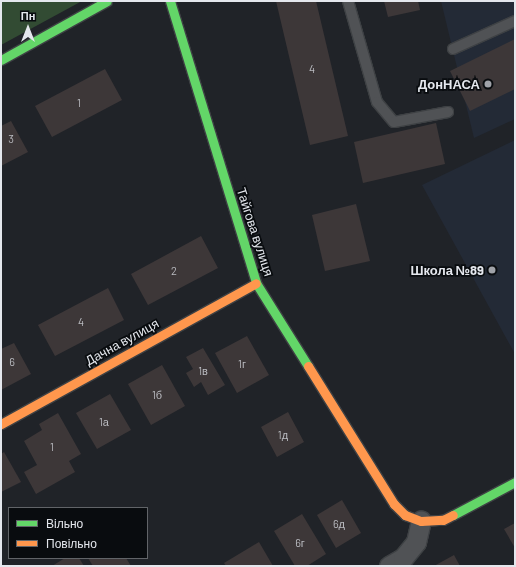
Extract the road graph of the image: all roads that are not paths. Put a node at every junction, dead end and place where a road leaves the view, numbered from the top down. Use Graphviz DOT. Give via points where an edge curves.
graph roads {
  1 [pos="107,1"];
  2 [pos="170,1"];
  3 [pos="348,1"];
  4 [pos="515,20"];
  5 [pos="453,49"];
  6 [pos="1,60"];
  7 [pos="448,112"];
  8 [pos="256,283"];
  9 [pos="1,424"];
  10 [pos="515,482"];
  11 [pos="421,521"];
  12 [pos="390,566"];
  1 -- 6 [label="street"];
  2 -- 8 [label="street, Тайгова вулиця"];
  3 -- 7 [label="lane" via="377,102 394,122"];
  4 -- 5 [label="lane"];
  8 -- 9 [label="street, Дачна вулиця"];
  8 -- 11 [label="street, Тайгова вулиця" via="394,504 405,515"];
  10 -- 11 [label="street" via="443,520"];
  11 -- 12 [label="street" via="416,542 403,558"];
}
